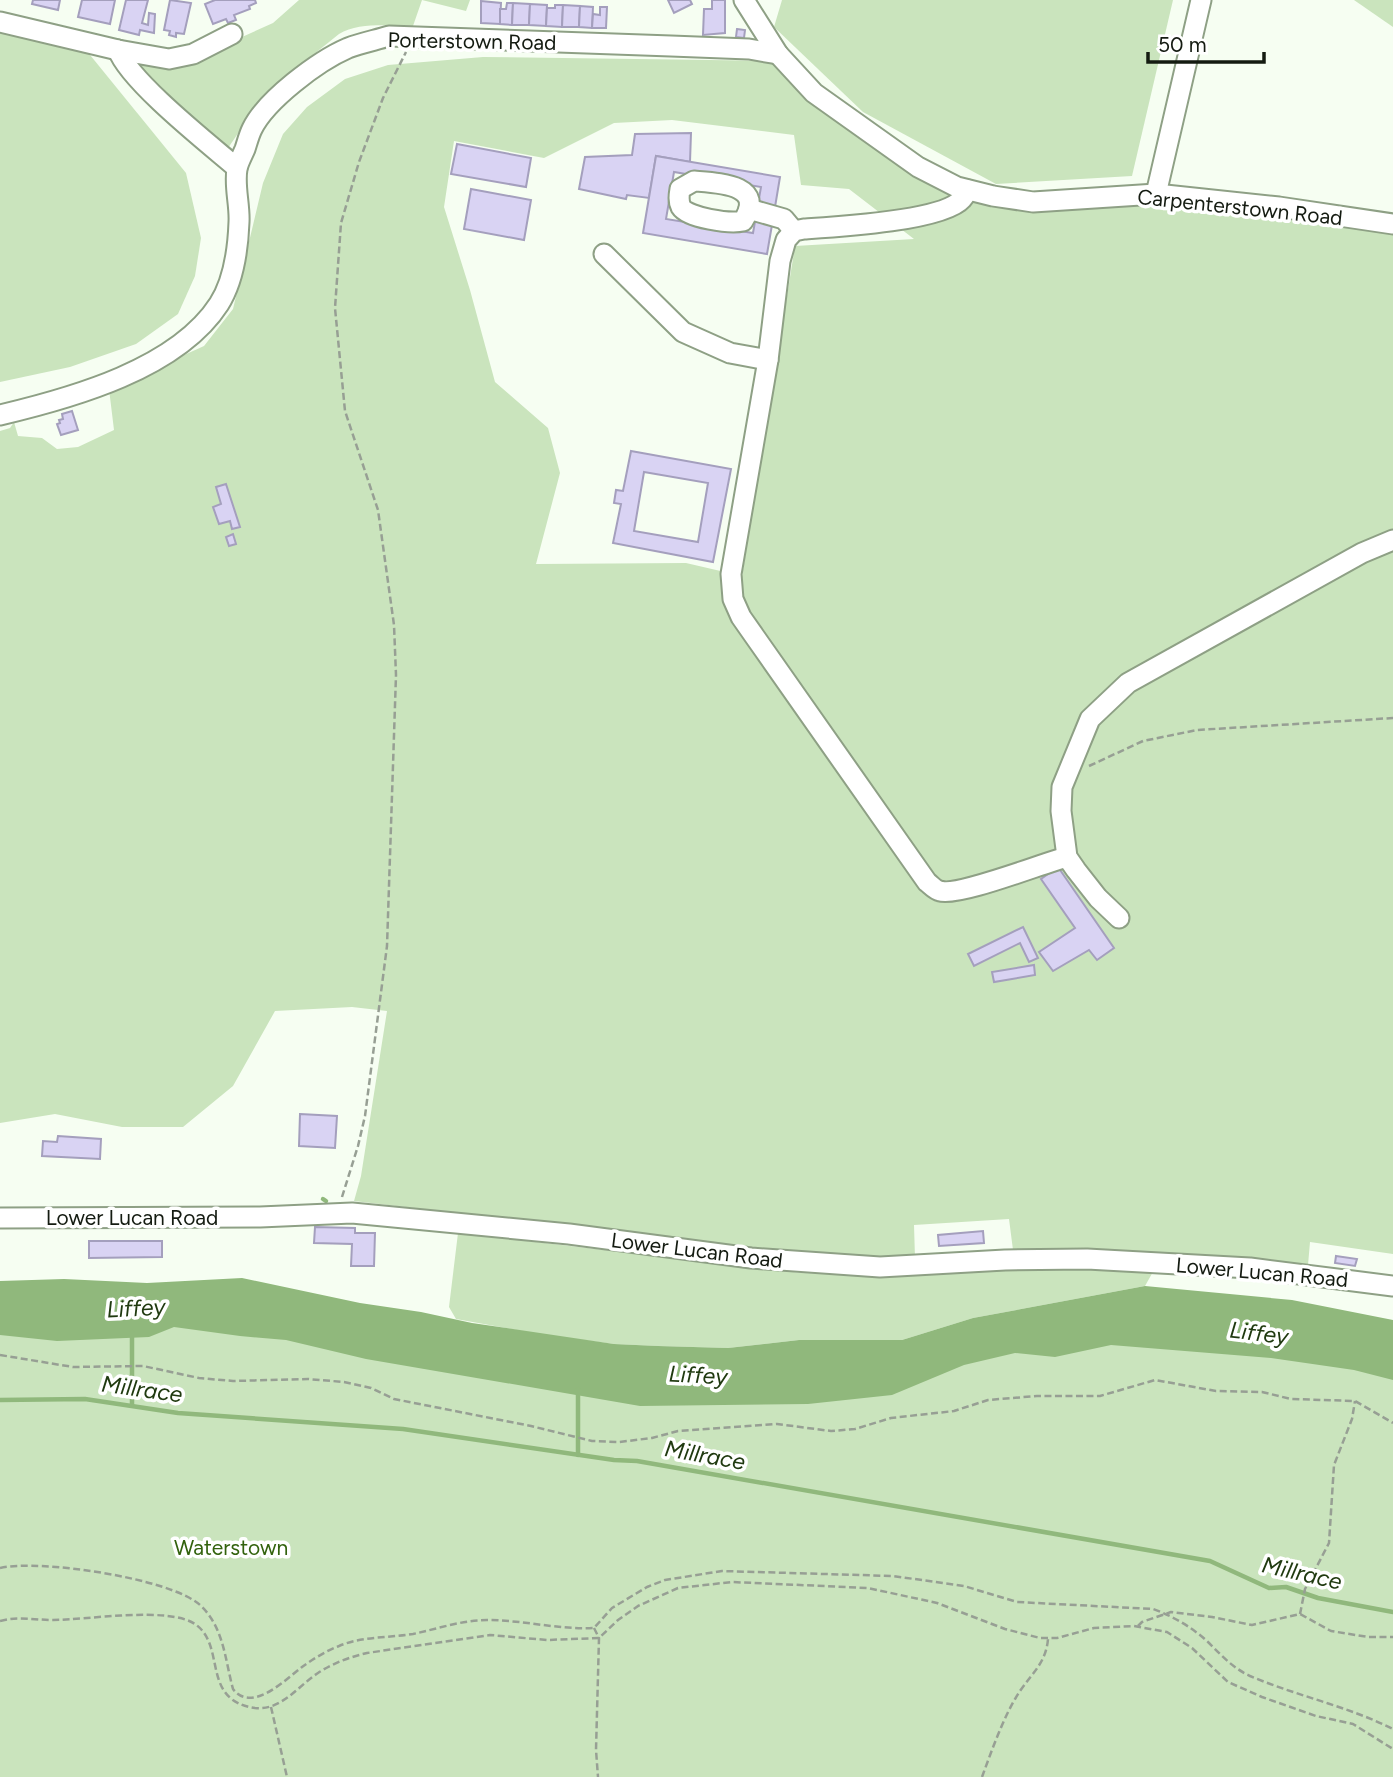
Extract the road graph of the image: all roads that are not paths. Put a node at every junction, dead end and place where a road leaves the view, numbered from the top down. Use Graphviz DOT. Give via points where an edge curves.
graph roads {
  1 [pos="744,0"];
  2 [pos="1201,0"];
  3 [pos="0,22"];
  4 [pos="232,34"];
  5 [pos="118,50"];
  6 [pos="778,54"];
  7 [pos="237,168"];
  8 [pos="968,190"];
  9 [pos="1156,194"];
  10 [pos="749,209"];
  11 [pos="1393,224"];
  12 [pos="794,231"];
  13 [pos="604,254"];
  14 [pos="768,360"];
  15 [pos="0,415"];
  16 [pos="1393,540"];
  17 [pos="1067,857"];
  18 [pos="1119,918"];
  19 [pos="0,1217"];
  20 [pos="1393,1286"];
  1 -- 6 [label="street, Carpenterstown Road"];
  2 -- 9 [label="street"];
  3 -- 5 [label="street"];
  4 -- 5 [label="street" via="181,58"];
  5 -- 7 [label="street" via="130,70"];
  6 -- 7 [label="street, Porterstown Road" via="389,36 319,63 281,94 252,128"];
  6 -- 8 [label="street, Carpenterstown Road" via="814,93 861,128 918,167"];
  7 -- 15 [label="street, Porterstown Road" via="239,223 229,284 194,335 122,376"];
  8 -- 9 [label="street, Carpenterstown Road" via="1033,202"];
  8 -- 12 [label="street" via="962,200 928,214"];
  9 -- 11 [label="street, Carpenterstown Road"];
  10 -- 12 [label="street" via="784,219"];
  12 -- 14 [label="street" via="780,261"];
  13 -- 14 [label="street" via="683,332 730,353"];
  14 -- 17 [label="street" via="731,575 741,617 927,882 939,891 973,887"];
  16 -- 17 [label="street" via="1128,683 1090,719 1062,787"];
  17 -- 18 [label="street"];
  19 -- 20 [label="street, Lower Lucan Road" via="352,1213 751,1258 880,1267 1087,1259 1250,1268"];
}
